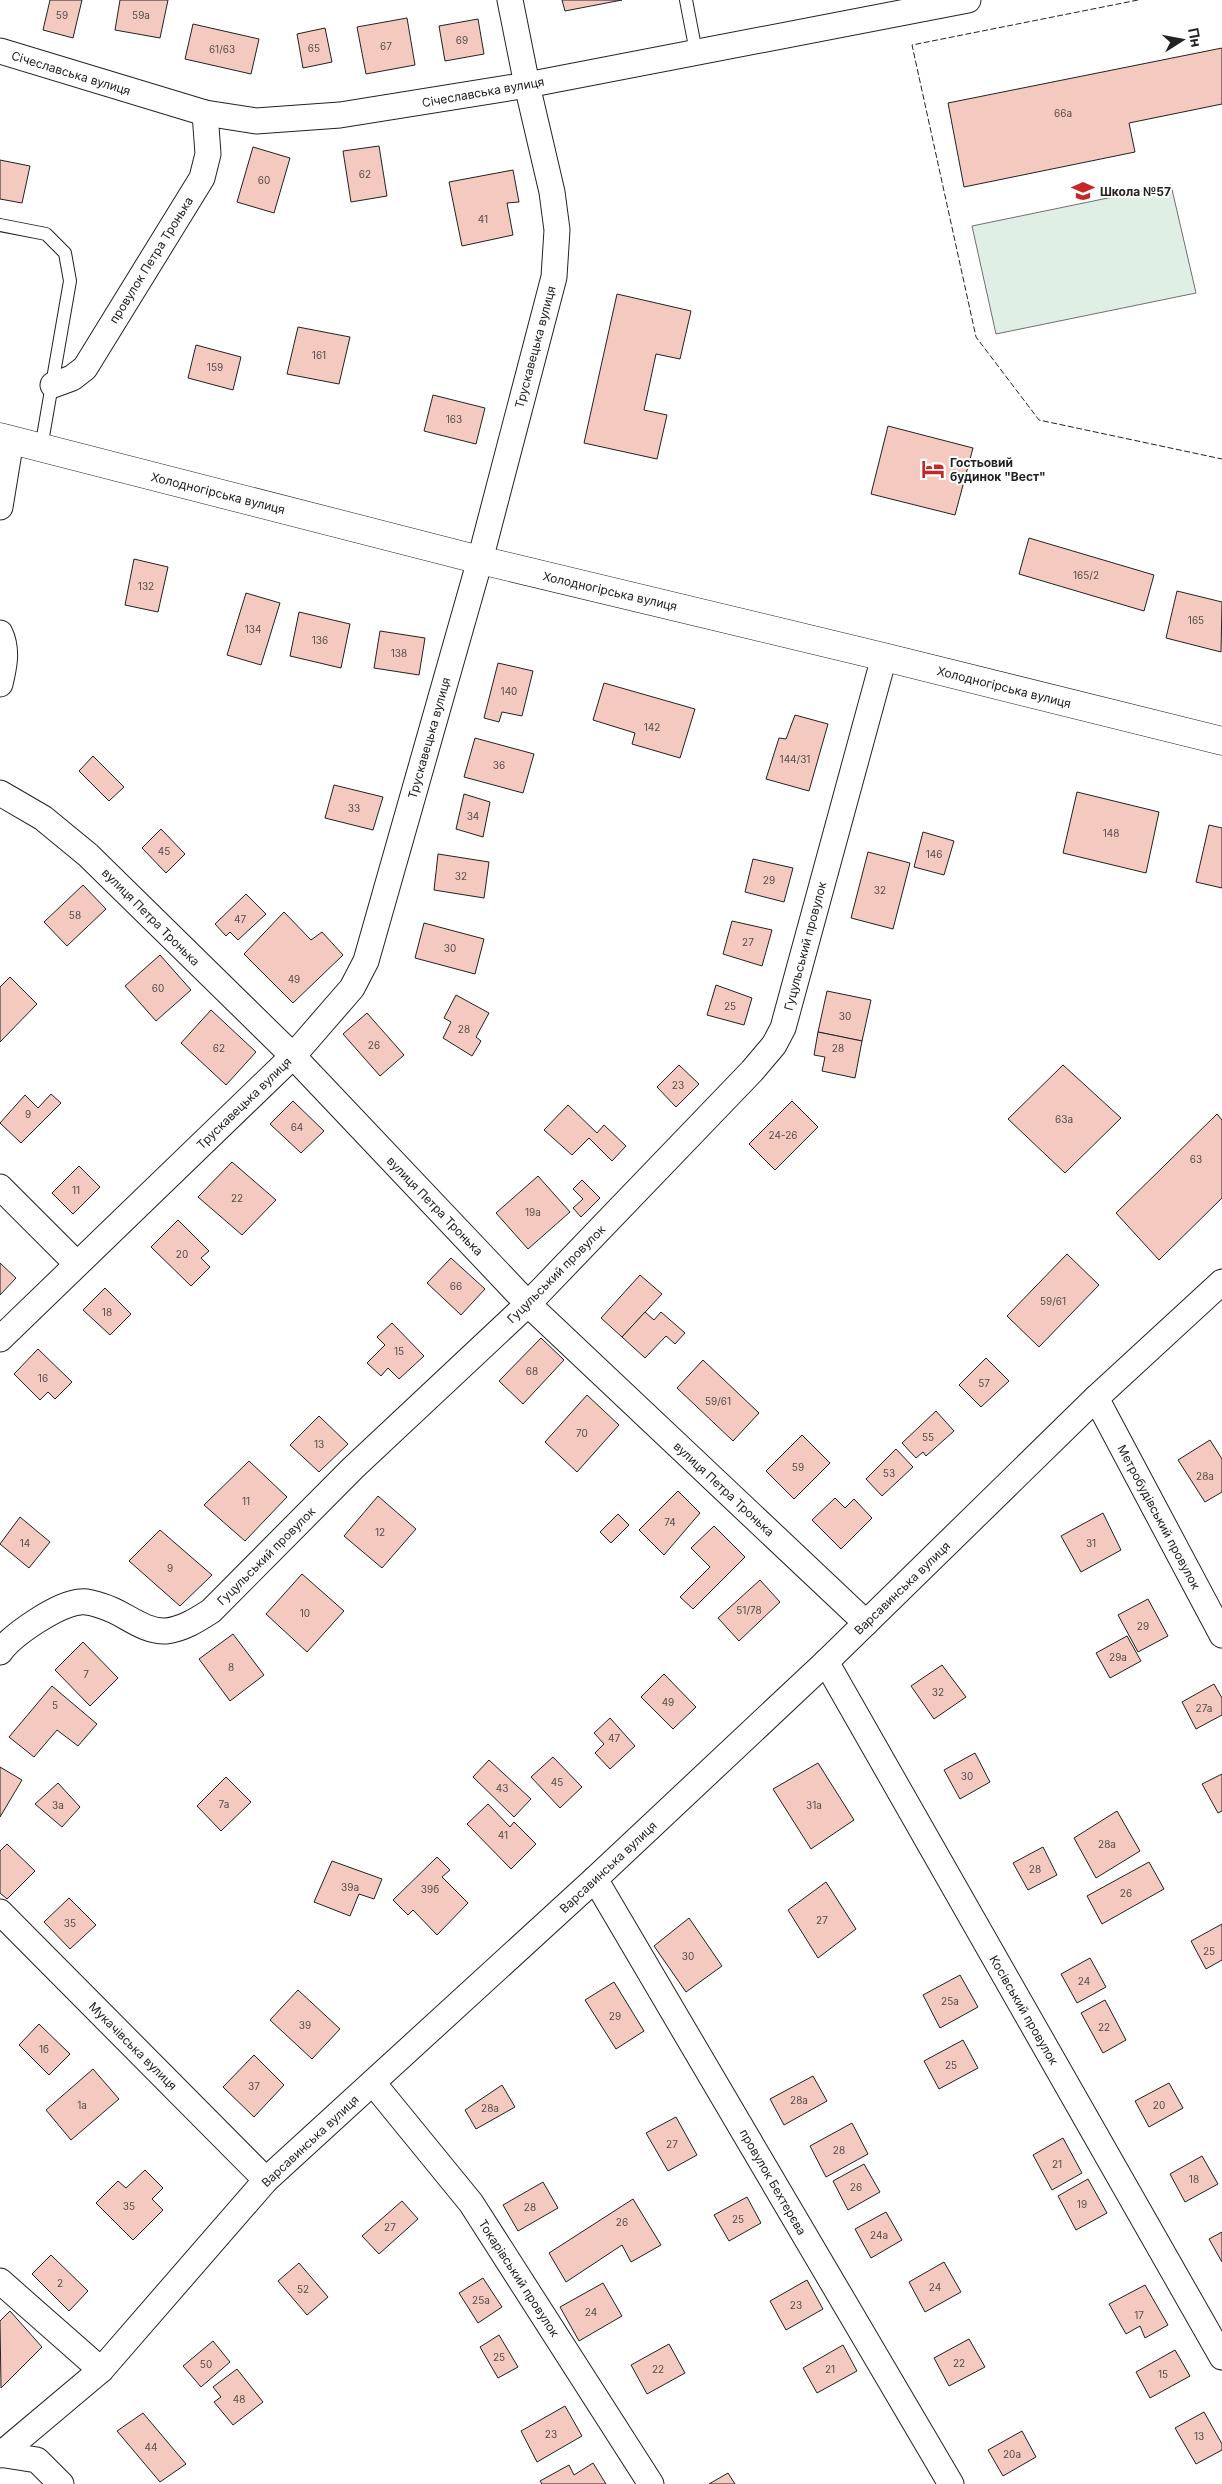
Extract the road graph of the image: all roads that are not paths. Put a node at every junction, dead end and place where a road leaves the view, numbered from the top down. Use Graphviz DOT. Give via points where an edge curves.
graph roads {
  1 [pos="510,0"];
  2 [pos="686,0"];
  3 [pos="968,0"];
  4 [pos="0,51"];
  5 [pos="696,52"];
  6 [pos="526,85"];
  7 [pos="205,113"];
  8 [pos="0,225"];
  9 [pos="53,384"];
  10 [pos="6,439"];
  11 [pos="40,448"];
  12 [pos="0,507"];
  13 [pos="480,560"];
  14 [pos="0,633"];
  15 [pos="884,657"];
  16 [pos="0,684"];
  17 [pos="1222,741"];
  18 [pos="0,794"];
  19 [pos="293,1056"];
  20 [pos="0,1187"];
  21 [pos="77,1264"];
  22 [pos="1222,1282"];
  23 [pos="528,1304"];
  24 [pos="0,1339"];
  25 [pos="1096,1398"];
  26 [pos="866,1624"];
  27 [pos="1222,1635"];
  28 [pos="0,1652"];
  29 [pos="826,1662"];
  30 [pos="595,1879"];
  31 [pos="0,1912"];
  32 [pos="374,2083"];
  33 [pos="266,2180"];
  34 [pos="0,2281"];
  35 [pos="1222,2357"];
  36 [pos="102,2370"];
  37 [pos="1,2454"];
  38 [pos="61,2484"];
  39 [pos="651,2484"];
  40 [pos="951,2484"];
  1 -- 6 [label="street, Трускавецька вулиця"];
  2 -- 5 [label="lane"];
  3 -- 5 [label="street, Січеславська вулиця"];
  4 -- 7 [label="street, Січеславська вулиця"];
  5 -- 6 [label="street, Січеславська вулиця"];
  6 -- 7 [label="street, Січеславська вулиця" via="340,115 256,121"];
  6 -- 13 [label="street, Трускавецька вулиця" via="552,192 557,230 554,277"];
  7 -- 9 [label="street, провулок Петра Тронька" via="208,154 202,178 85,368 72,378"];
  8 -- 9 [label="lane" via="46,234 65,253 70,281"];
  9 -- 11 [label="lane"];
  10 -- 11 [label="main road, Холодногірська вулиця"];
  10 -- 12 [label="street"];
  11 -- 13 [label="main road, Холодногірська вулиця"];
  13 -- 15 [label="main road, Холодногірська вулиця"];
  13 -- 19 [label="street, Трускавецька вулиця" via="366,960 352,988"];
  14 -- 16 [label="street" via="5,661"];
  15 -- 17 [label="main road, Холодногірська вулиця"];
  15 -- 23 [label="street, Гуцульський провулок" via="783,1028 752,1071"];
  18 -- 19 [label="street, вулиця Петра Тронька" via="43,818 88,855"];
  19 -- 21 [label="street, Трускавецька вулиця"];
  19 -- 23 [label="street, вулиця Петра Тронька"];
  20 -- 21 [label="street"];
  21 -- 24 [label="street, Трускавецька вулиця"];
  22 -- 25 [label="street, Варсавинська вулиця"];
  23 -- 26 [label="street, вулиця Петра Тронька"];
  23 -- 28 [label="street, Гуцульський провулок" via="353,1468 211,1611 186,1626 165,1631 142,1626 104,1606 80,1602 46,1615 8,1640"];
  25 -- 26 [label="street, Варсавинська вулиця"];
  25 -- 27 [label="street, Метробудівський провулок"];
  26 -- 29 [label="street, Варсавинська вулиця"];
  29 -- 30 [label="street, Варсавинська вулиця"];
  29 -- 35 [label="street, Косівський провулок"];
  30 -- 32 [label="street, Варсавинська вулиця"];
  30 -- 40 [label="street, провулок Бехтерєва"];
  31 -- 33 [label="street, Мукачівська вулиця"];
  32 -- 33 [label="street, Варсавинська вулиця"];
  32 -- 39 [label="street, Токарівський провулок" via="471,2203"];
  33 -- 36 [label="street, Варсавинська вулиця"];
  34 -- 36 [label="street"];
  36 -- 37 [label="street, Варсавинська вулиця"];
  37 -- 38 [label="street" via="37,2460"];
}
